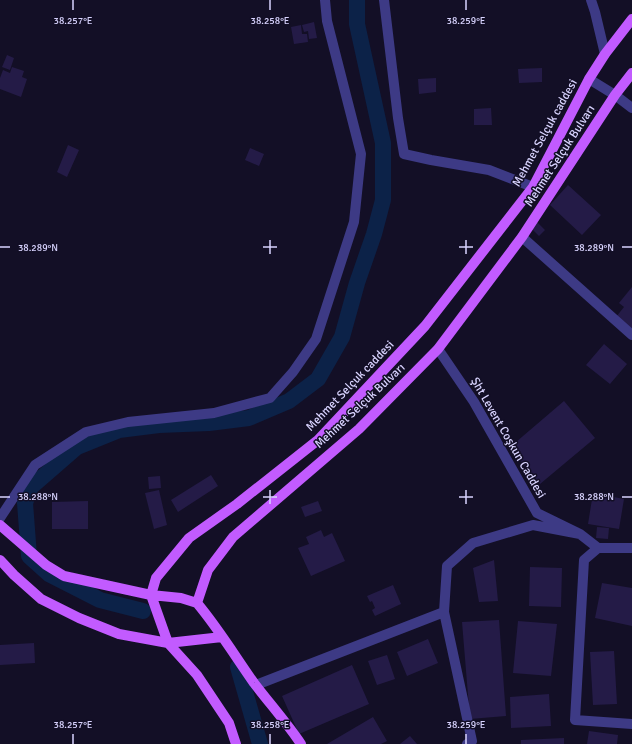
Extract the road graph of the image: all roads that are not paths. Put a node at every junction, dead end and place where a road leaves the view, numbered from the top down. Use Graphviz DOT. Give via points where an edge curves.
graph roads {
  1 [pos="325,0"];
  2 [pos="384,0"];
  3 [pos="591,0"];
  4 [pos="632,19"];
  5 [pos="605,54"];
  6 [pos="632,73"];
  7 [pos="589,79"];
  8 [pos="615,95"];
  9 [pos="630,103"];
  10 [pos="532,187"];
  11 [pos="522,237"];
  12 [pos="632,335"];
  13 [pos="438,349"];
  14 [pos="0,518"];
  15 [pos="0,525"];
  16 [pos="580,534"];
  17 [pos="598,548"];
  18 [pos="632,548"];
  19 [pos="0,560"];
  20 [pos="151,595"];
  21 [pos="197,603"];
  22 [pos="444,612"];
  23 [pos="222,637"];
  24 [pos="168,643"];
  25 [pos="256,684"];
  26 [pos="632,724"];
  27 [pos="236,744"];
  28 [pos="301,744"];
  29 [pos="467,744"];
  1 -- 14 [label="street" via="327,21 361,154 354,222 316,339 293,372 270,398 214,413 128,422 86,432 35,465"];
  2 -- 10 [label="street" via="404,154 489,170"];
  3 -- 5 [label="street"];
  4 -- 5 [label="main road, Mehmet Selçuk caddesi"];
  5 -- 7 [label="main road, Mehmet Selçuk caddesi"];
  6 -- 8 [label="main road, Mehmet Selçuk Bulvarı"];
  7 -- 8 [label="street"];
  7 -- 10 [label="main road, Mehmet Selçuk caddesi"];
  8 -- 9 [label="street"];
  8 -- 11 [label="main road, Mehmet Selçuk Bulvarı"];
  10 -- 20 [label="main road, Mehmet Selçuk caddesi" via="426,326 318,440 189,538 156,578"];
  11 -- 12 [label="street"];
  11 -- 13 [label="main road, Mehmet Selçuk Bulvarı"];
  13 -- 16 [label="street, Şht Levent Coşkun Caddesi" via="474,402 537,513"];
  13 -- 21 [label="main road, Mehmet Selçuk Bulvarı" via="359,429 233,537 208,570"];
  15 -- 20 [label="main road" via="46,565 64,576"];
  16 -- 17 [label="street, Şht Levent Coşkun Caddesi"];
  16 -- 22 [label="street" via="533,525 472,543 447,566"];
  17 -- 18 [label="street"];
  17 -- 26 [label="street" via="584,560 575,720"];
  19 -- 24 [label="main road" via="41,599 60,609 119,634"];
  20 -- 21 [label="main road" via="181,598"];
  20 -- 24 [label="main road"];
  21 -- 23 [label="main road"];
  22 -- 25 [label="street"];
  22 -- 29 [label="street" via="472,741"];
  23 -- 24 [label="main road"];
  23 -- 25 [label="main road"];
  24 -- 27 [label="main road" via="197,675 229,723"];
  25 -- 28 [label="main road"];
}
